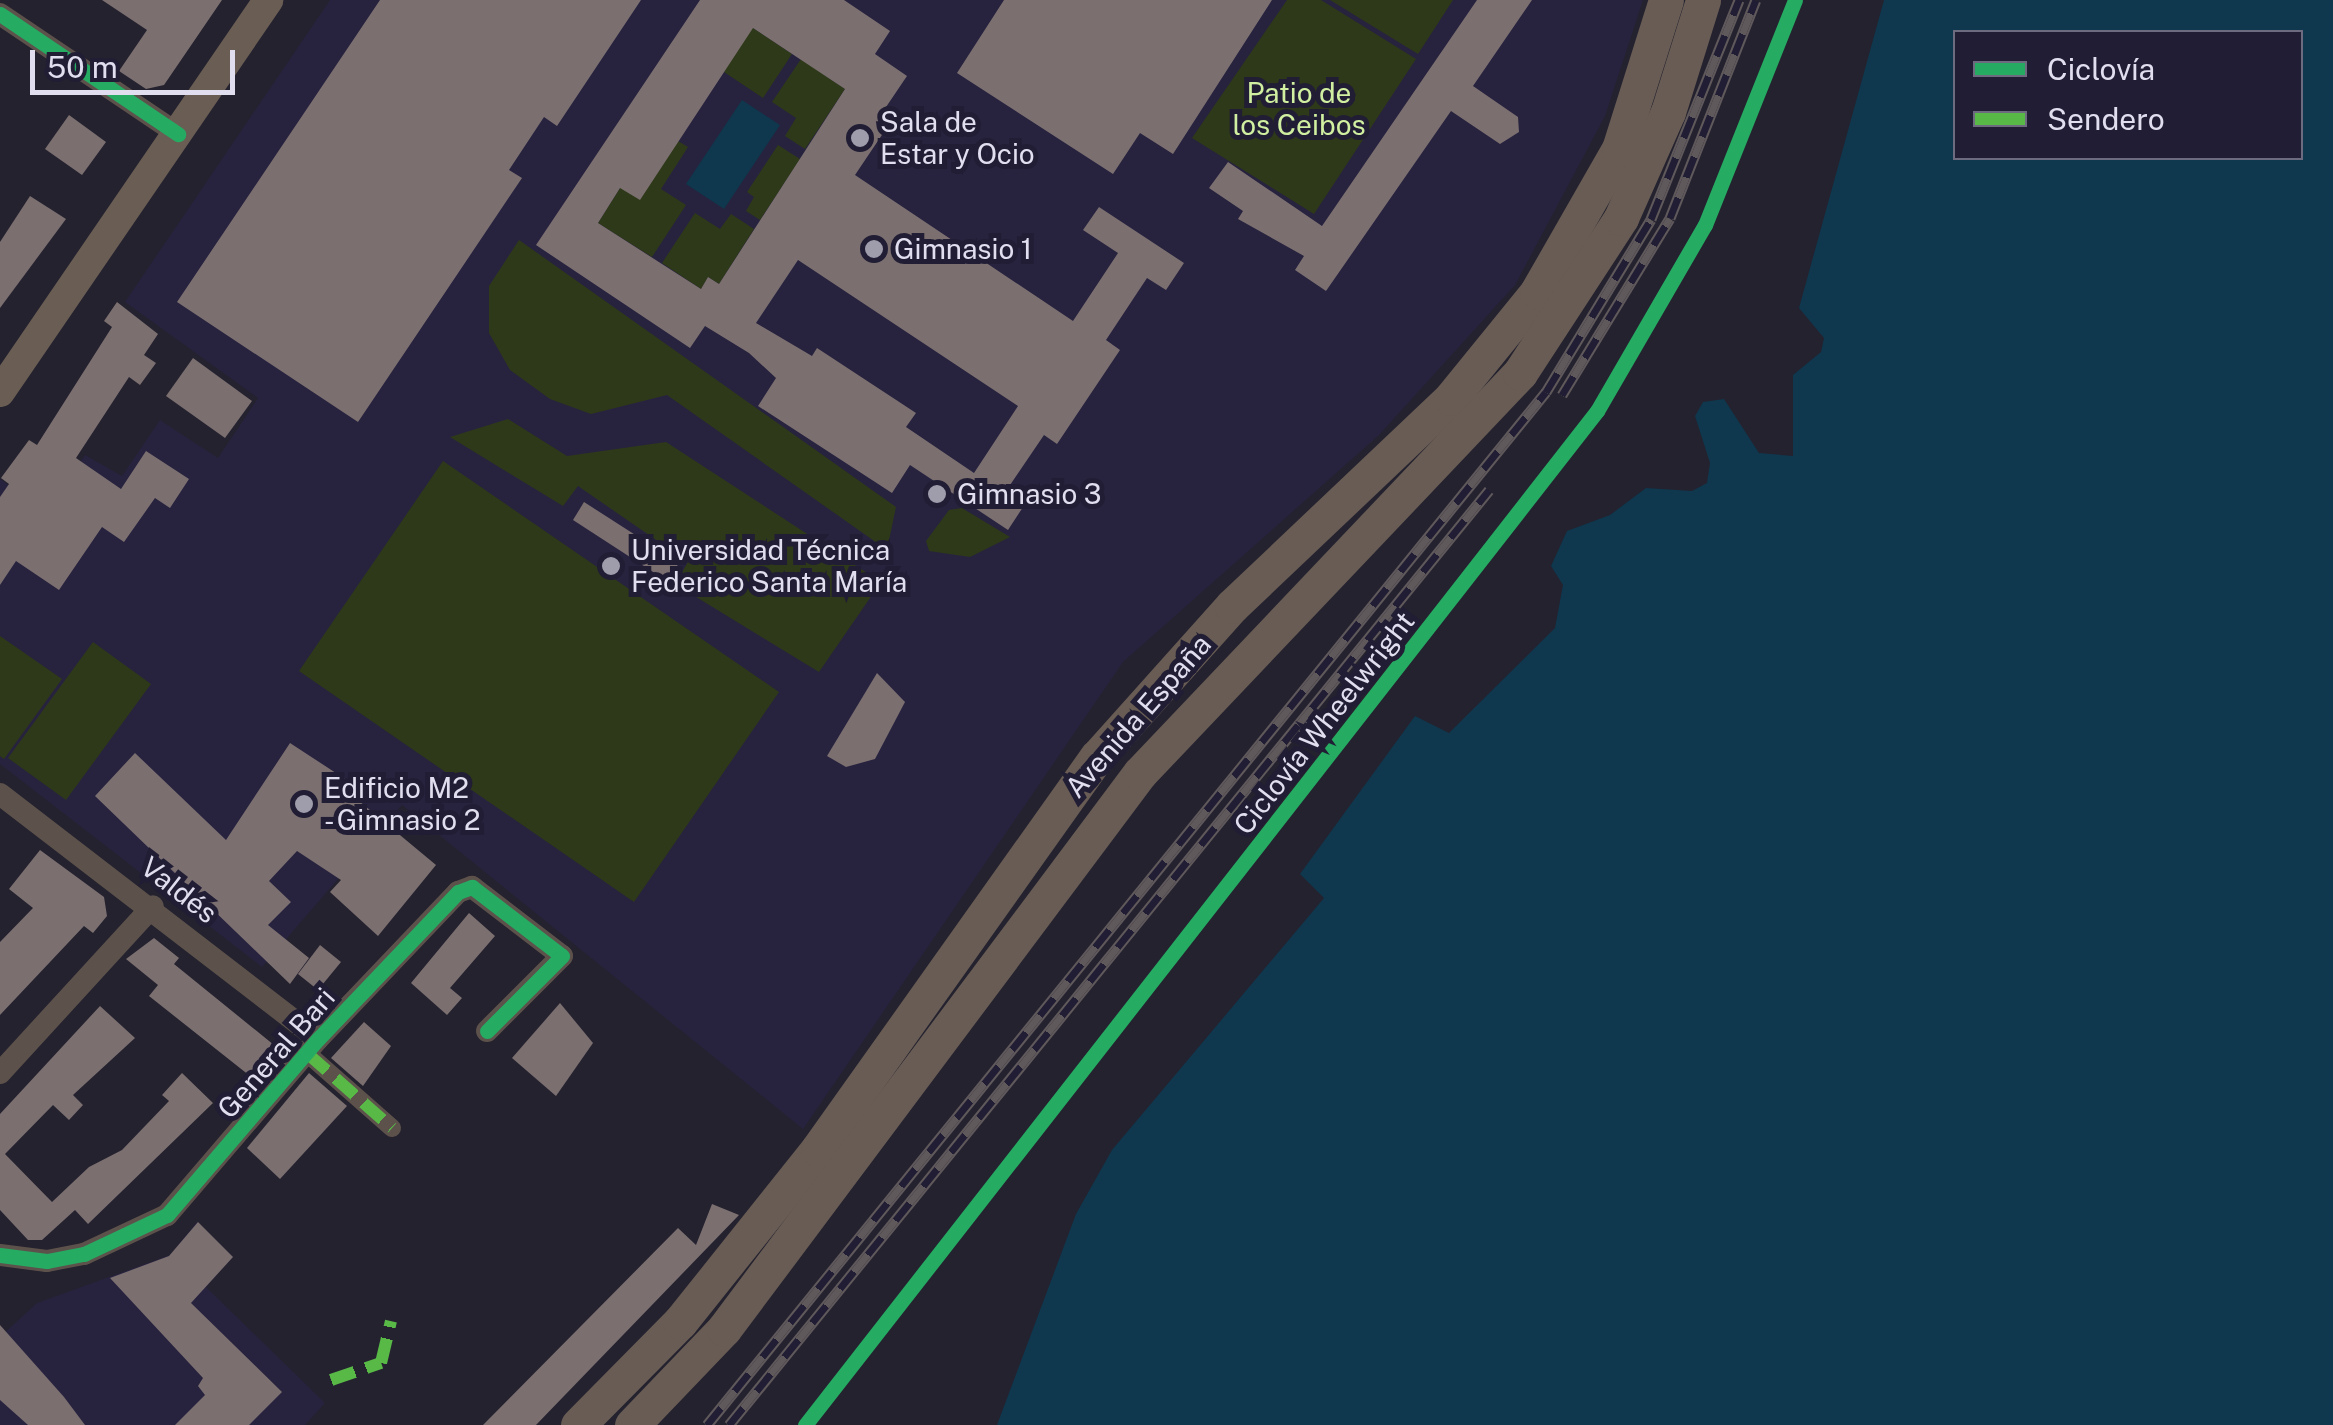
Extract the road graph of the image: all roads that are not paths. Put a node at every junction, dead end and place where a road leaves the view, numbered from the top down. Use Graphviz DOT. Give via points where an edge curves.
graph roads {
  1 [pos="268,0"];
  2 [pos="1666,0"];
  3 [pos="1704,0"];
  4 [pos="0,14"];
  5 [pos="178,134"];
  6 [pos="0,392"];
  7 [pos="0,794"];
  8 [pos="153,906"];
  9 [pos="487,1031"];
  10 [pos="313,1046"];
  11 [pos="0,1073"];
  12 [pos="392,1128"];
  13 [pos="0,1255"];
  14 [pos="578,1425"];
  15 [pos="632,1425"];
  1 -- 5 [label="main road"];
  2 -- 14 [label="main road, Avenida España" via="1619,149 1537,292 1451,398 1232,606 1097,757 818,1149 680,1322"];
  3 -- 15 [label="main road, Avenida España" via="1668,112 1620,218 1520,373 1140,772 724,1329"];
  4 -- 5 [label="street"];
  5 -- 6 [label="main road"];
  7 -- 8 [label="street, Valdés"];
  8 -- 10 [label="street, Valdés"];
  8 -- 11 [label="street"];
  9 -- 10 [label="street, General Bari" via="562,956 472,887 458,892"];
  10 -- 12 [label="street"];
  10 -- 13 [label="street, General Bari" via="147,1228 47,1262"];
}
